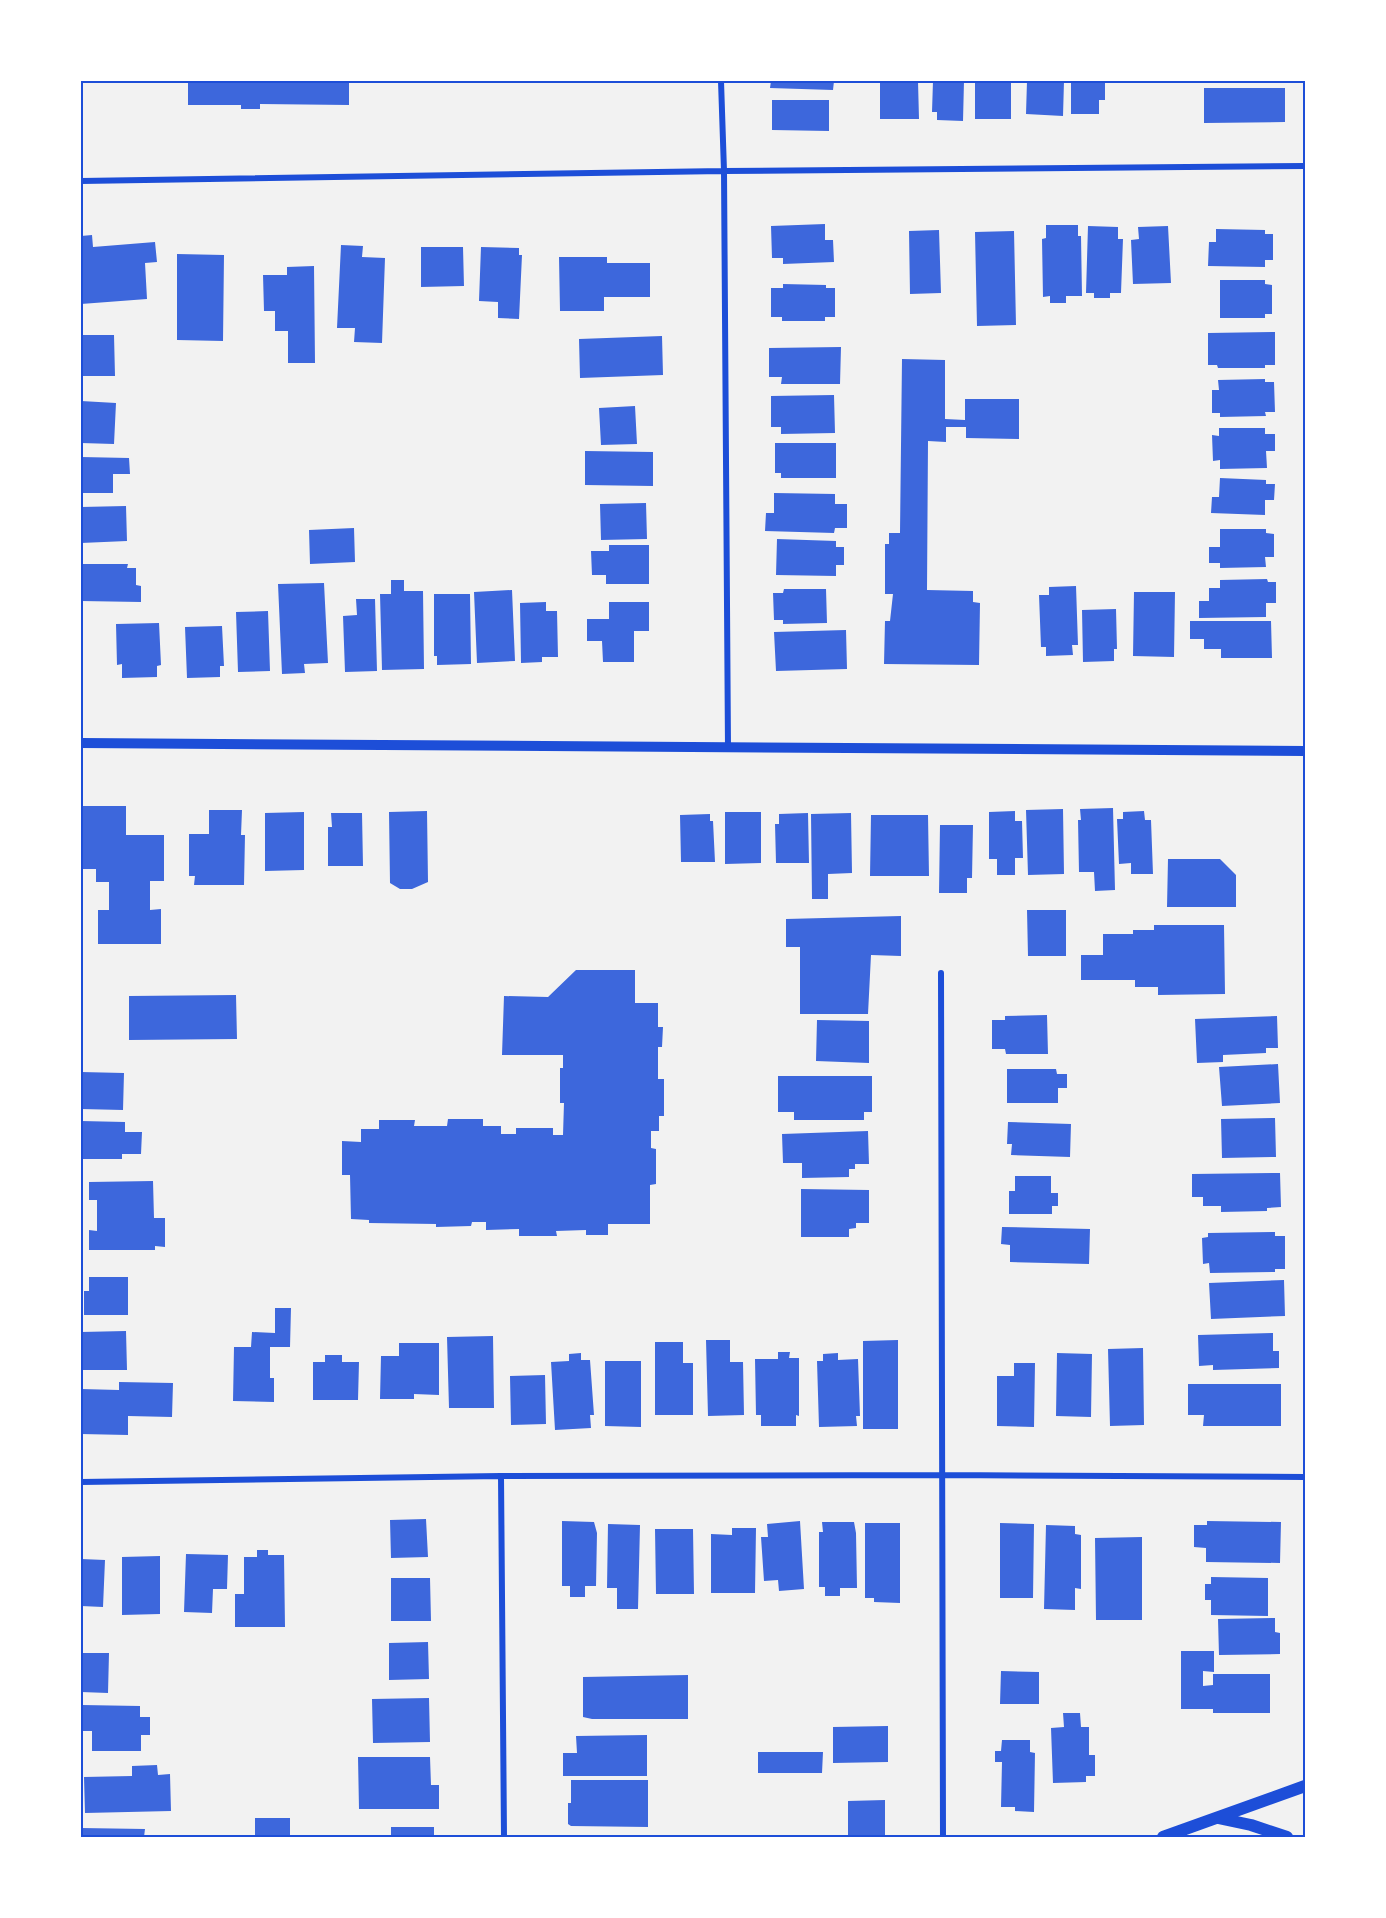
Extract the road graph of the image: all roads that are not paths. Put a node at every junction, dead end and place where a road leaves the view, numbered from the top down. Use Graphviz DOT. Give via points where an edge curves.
graph roads {
  1 [pos="720,81"];
  2 [pos="1305,166"];
  3 [pos="723,171"];
  4 [pos="81,181"];
  5 [pos="81,743"];
  6 [pos="728,748"];
  7 [pos="1305,752"];
  8 [pos="941,973"];
  9 [pos="943,1475"];
  10 [pos="501,1476"];
  11 [pos="1305,1478"];
  12 [pos="81,1482"];
  13 [pos="1305,1786"];
  14 [pos="1217,1817"];
  15 [pos="504,1837"];
  16 [pos="943,1837"];
  17 [pos="1163,1837"];
  18 [pos="1287,1837"];
  1 -- 3 [label="street"];
  2 -- 3 [label="street"];
  3 -- 4 [label="street"];
  3 -- 6 [label="street"];
  5 -- 6 [label="street"];
  6 -- 7 [label="street"];
  8 -- 9 [label="street"];
  9 -- 10 [label="street"];
  9 -- 11 [label="street"];
  9 -- 16 [label="street"];
  10 -- 12 [label="street"];
  10 -- 15 [label="street"];
  13 -- 14 [label="main road"];
  14 -- 17 [label="main road"];
  14 -- 18 [label="main road"];
}
